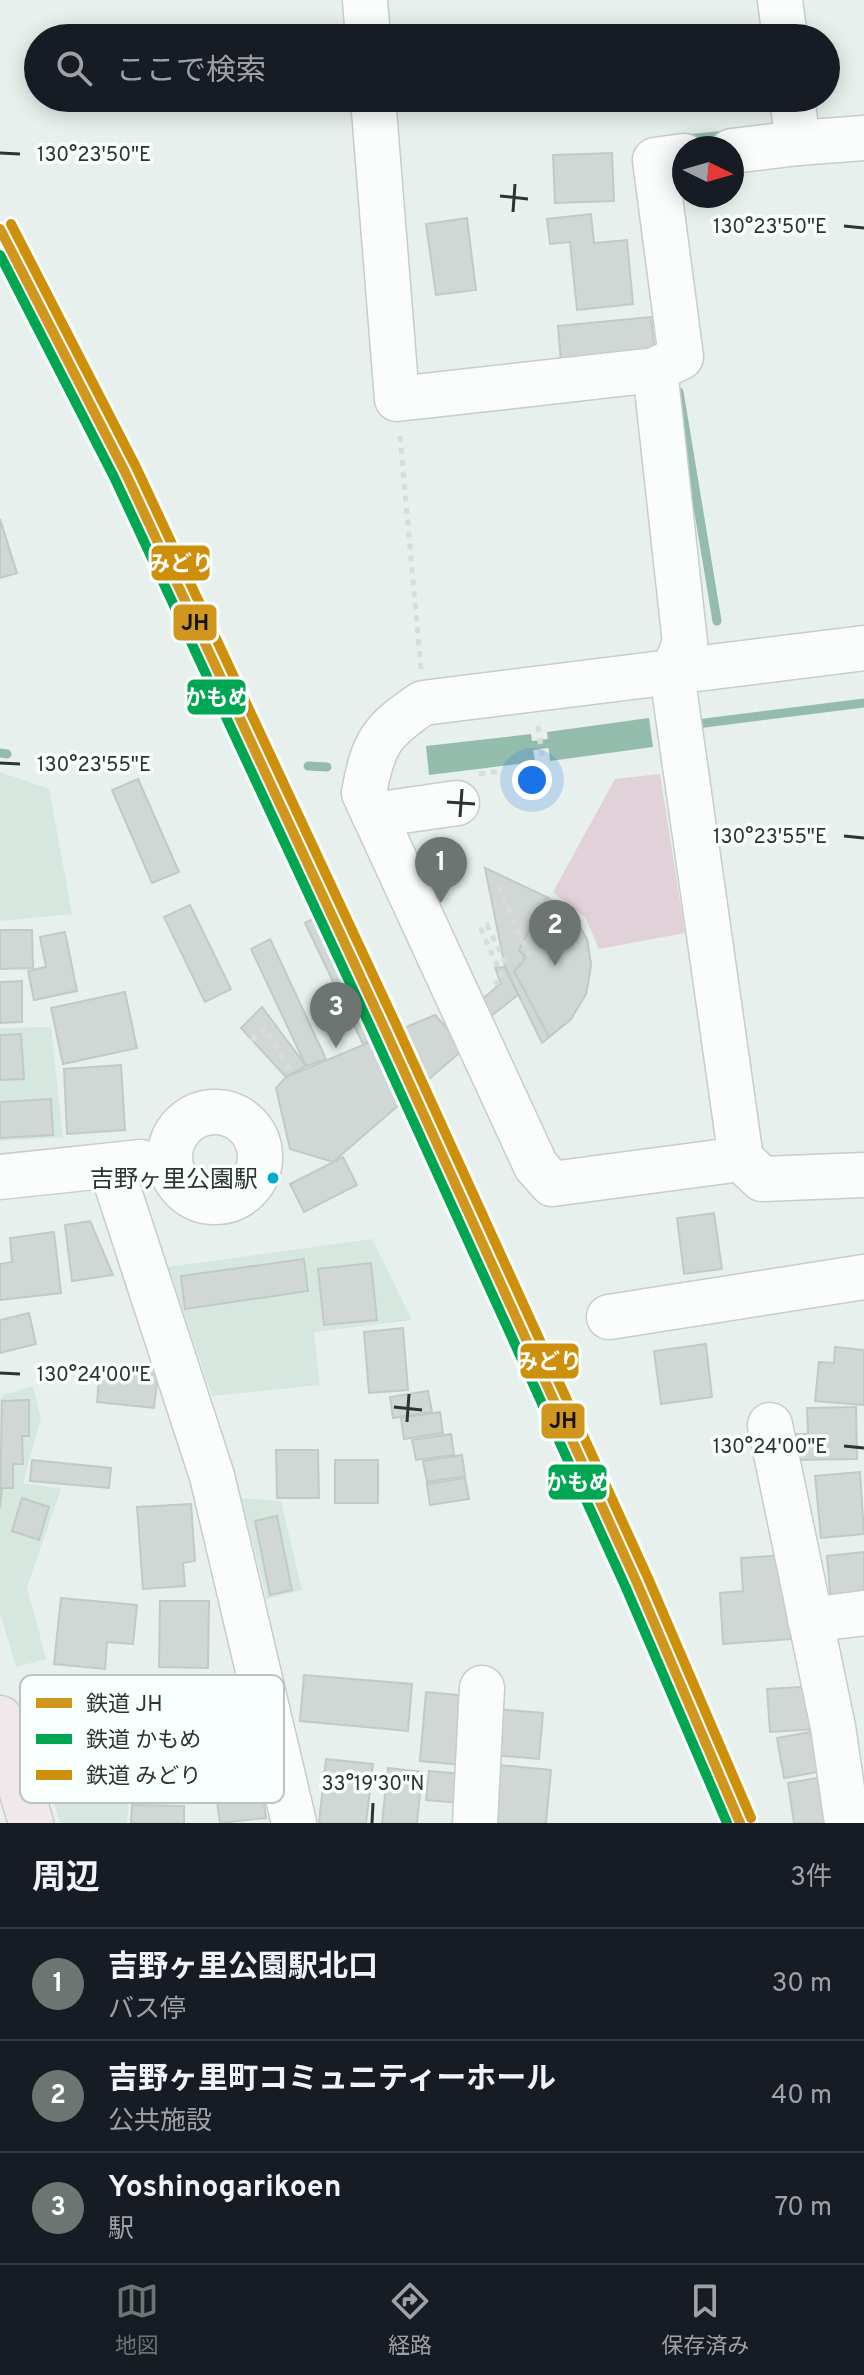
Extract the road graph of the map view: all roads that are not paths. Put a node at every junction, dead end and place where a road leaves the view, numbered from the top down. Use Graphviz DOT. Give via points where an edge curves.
graph roads {
  1 [pos="365,0"];
  2 [pos="780,0"];
  3 [pos="367,24"];
  4 [pos="783,24"];
  5 [pos="374,112"];
  6 [pos="794,112"];
  7 [pos="864,138"];
  8 [pos="798,143"];
  9 [pos="744,150"];
  10 [pos="672,158"];
  11 [pos="655,370"];
  12 [pos="864,648"];
  13 [pos="672,674"];
  14 [pos="457,803"];
  15 [pos="374,815"];
  16 [pos="168,1157"];
  17 [pos="741,1159"];
  18 [pos="111,1167"];
  19 [pos="864,1175"];
  20 [pos="0,1177"];
  21 [pos="864,1277"];
  22 [pos="609,1317"];
  23 [pos="770,1425"];
  24 [pos="864,1613"];
  25 [pos="810,1620"];
  26 [pos="259,1675"];
  27 [pos="482,1688"];
  28 [pos="0,1718"];
  29 [pos="284,1781"];
  30 [pos="20,1786"];
  31 [pos="25,1803"];
  32 [pos="31,1823"];
  33 [pos="294,1823"];
  34 [pos="475,1823"];
  35 [pos="847,1823"];
  1 -- 3 [label="street"];
  2 -- 4 [label="street"];
  5 -- 11 [label="street" via="397,399"];
  6 -- 8 [label="street"];
  7 -- 8 [label="street"];
  8 -- 9 [label="street"];
  10 -- 11 [label="street" via="655,160 681,357"];
  11 -- 13 [label="street" via="685,643"];
  12 -- 13 [label="street"];
  13 -- 15 [label="street" via="423,703 390,725 370,758 364,793"];
  13 -- 17 [label="street" via="704,972"];
  14 -- 15 [label="street"];
  15 -- 17 [label="street" via="536,1166 552,1184"];
  16 -- 18 [label="street"];
  17 -- 19 [label="street" via="762,1179"];
  18 -- 20 [label="street"];
  18 -- 26 [label="street" via="212,1476"];
  21 -- 22 [label="street"];
  23 -- 25 [label="street"];
  24 -- 25 [label="street"];
  25 -- 35 [label="street"];
  27 -- 34 [label="street"];
  28 -- 30 [label="highway"];
  29 -- 33 [label="street"];
  31 -- 32 [label="highway"];
}
